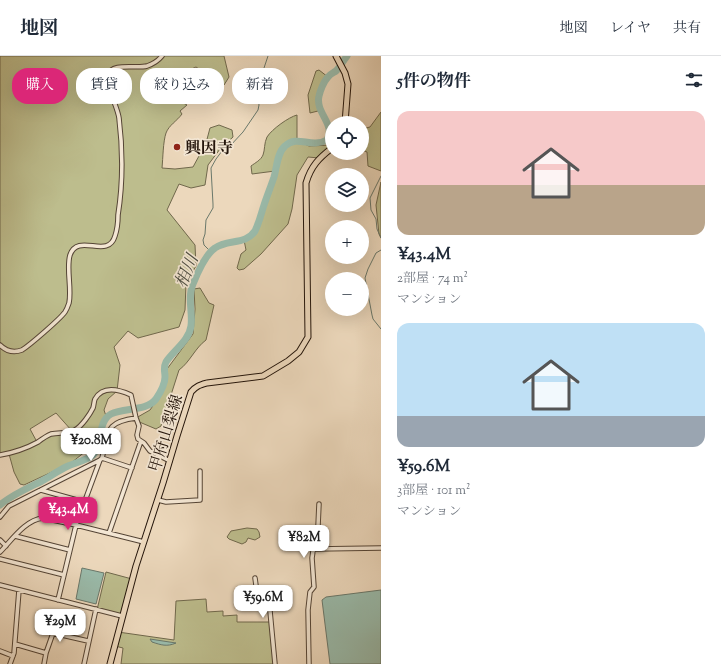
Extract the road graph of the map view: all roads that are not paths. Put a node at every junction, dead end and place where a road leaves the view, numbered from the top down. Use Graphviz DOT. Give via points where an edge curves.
graph roads {
  1 [pos="162,56"];
  2 [pos="337,58"];
  3 [pos="346,116"];
  4 [pos="325,153"];
  5 [pos="0,344"];
  6 [pos="136,418"];
  7 [pos="141,441"];
  8 [pos="0,455"];
  9 [pos="101,459"];
  10 [pos="170,461"];
  11 [pos="132,468"];
  12 [pos="200,472"];
  13 [pos="41,490"];
  14 [pos="158,500"];
  15 [pos="84,502"];
  16 [pos="319,504"];
  17 [pos="0,517"];
  18 [pos="76,524"];
  19 [pos="109,533"];
  20 [pos="15,536"];
  21 [pos="0,540"];
  22 [pos="144,542"];
  23 [pos="6,546"];
  24 [pos="381,548"];
  25 [pos="315,549"];
  26 [pos="70,550"];
  27 [pos="0,552"];
  28 [pos="0,559"];
  29 [pos="64,575"];
  30 [pos="255,578"];
  31 [pos="0,585"];
  32 [pos="19,590"];
  33 [pos="58,600"];
  34 [pos="96,609"];
  35 [pos="122,616"];
  36 [pos="88,641"];
  37 [pos="15,644"];
  38 [pos="0,651"];
  39 [pos="46,652"];
  40 [pos="13,656"];
  41 [pos="10,664"];
  42 [pos="44,664"];
  43 [pos="84,664"];
  44 [pos="110,664"];
  45 [pos="275,664"];
  46 [pos="309,664"];
  1 -- 5 [label="street" via="147,66 116,67 108,74 107,81 119,117 123,174 117,228 113,241 106,247 83,244 75,248 70,257 69,303 65,312 22,350 11,351"];
  2 -- 3 [label="main road" via="348,84"];
  4 -- 10 [label="main road, 甲府山梨線" via="313,166 306,182 308,337 304,345 288,361 263,376 207,383 194,388 188,398"];
  6 -- 7 [label="street" via="139,426 136,437"];
  6 -- 8 [label="street" via="132,395 108,390 95,399 92,408 76,429 57,432 9,454"];
  6 -- 9 [label="street" via="124,419 111,426"];
  7 -- 10 [label="street" via="150,451"];
  7 -- 11 [label="street"];
  9 -- 11 [label="street"];
  9 -- 13 [label="street"];
  9 -- 15 [label="street"];
  10 -- 14 [label="main road, 甲府山梨線"];
  11 -- 19 [label="street"];
  12 -- 14 [label="street" via="200,500"];
  13 -- 15 [label="street"];
  13 -- 17 [label="street" via="9,506"];
  14 -- 22 [label="main road, 甲府山梨線"];
  15 -- 18 [label="street"];
  16 -- 25 [label="street" via="319,533"];
  18 -- 19 [label="street"];
  18 -- 20 [label="street" via="38,518"];
  18 -- 26 [label="street"];
  19 -- 22 [label="street"];
  20 -- 23 [label="street"];
  20 -- 26 [label="street"];
  21 -- 23 [label="street"];
  22 -- 35 [label="main road, 甲府山梨線"];
  23 -- 27 [label="street"];
  24 -- 25 [label="street"];
  25 -- 46 [label="street" via="312,558 314,587 310,592 308,610"];
  26 -- 29 [label="street"];
  28 -- 29 [label="street"];
  29 -- 33 [label="street"];
  30 -- 45 [label="street" via="257,593 270,611"];
  31 -- 32 [label="street"];
  32 -- 33 [label="street"];
  32 -- 37 [label="street"];
  33 -- 34 [label="street"];
  34 -- 35 [label="street"];
  34 -- 36 [label="street"];
  35 -- 44 [label="main road, 甲府山梨線"];
  36 -- 39 [label="street" via="53,633"];
  36 -- 43 [label="street"];
  37 -- 39 [label="street"];
  37 -- 40 [label="street"];
  38 -- 40 [label="street"];
  39 -- 42 [label="street"];
  40 -- 41 [label="street"];
}
